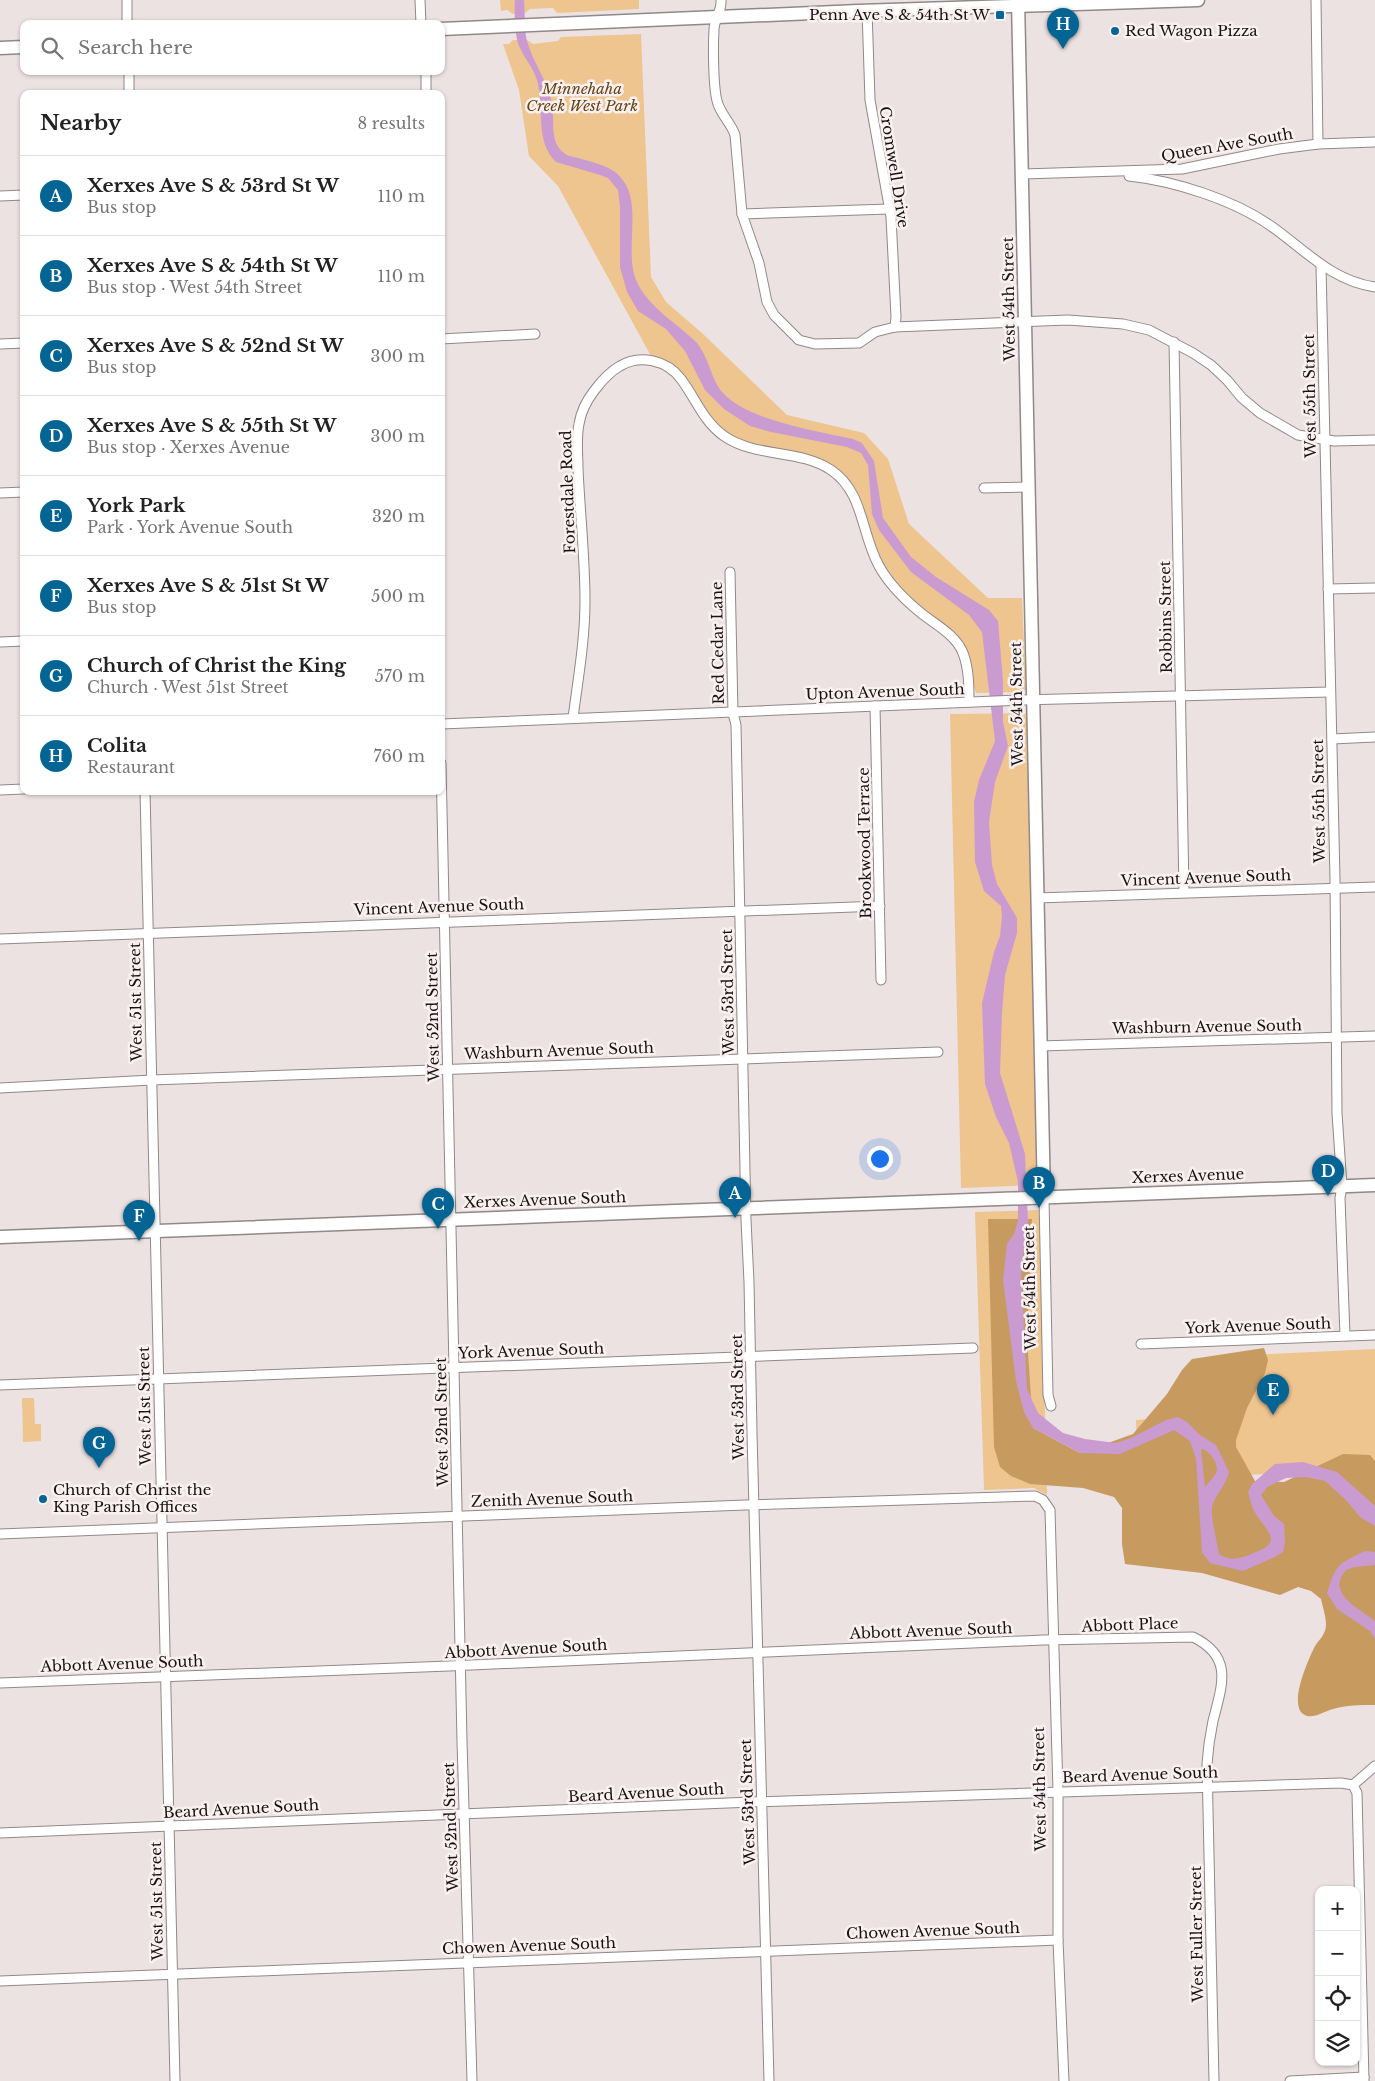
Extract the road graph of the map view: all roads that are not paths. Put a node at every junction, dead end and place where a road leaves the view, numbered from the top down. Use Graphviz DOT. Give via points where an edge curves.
graph roads {
  1 [pos="127,0"];
  2 [pos="420,0"];
  3 [pos="721,0"];
  4 [pos="1198,0"];
  5 [pos="1316,0"];
  6 [pos="1018,3"];
  7 [pos="867,10"];
  8 [pos="719,16"];
  9 [pos="128,20"];
  10 [pos="421,20"];
  11 [pos="445,29"];
  12 [pos="20,47"];
  13 [pos="0,48"];
  14 [pos="129,75"];
  15 [pos="426,75"];
  16 [pos="129,90"];
  17 [pos="426,90"];
  18 [pos="1375,142"];
  19 [pos="1318,144"];
  20 [pos="1097,172"];
  21 [pos="1022,174"];
  22 [pos="20,195"];
  23 [pos="0,196"];
  24 [pos="889,209"];
  25 [pos="742,214"];
  26 [pos="1321,266"];
  27 [pos="1375,287"];
  28 [pos="1026,321"];
  29 [pos="895,327"];
  30 [pos="535,334"];
  31 [pos="445,339"];
  32 [pos="1174,342"];
  33 [pos="20,343"];
  34 [pos="0,344"];
  35 [pos="1325,440"];
  36 [pos="1375,440"];
  37 [pos="1029,487"];
  38 [pos="984,488"];
  39 [pos="20,492"];
  40 [pos="0,493"];
  41 [pos="730,572"];
  42 [pos="1375,588"];
  43 [pos="1328,589"];
  44 [pos="20,641"];
  45 [pos="0,642"];
  46 [pos="1330,692"];
  47 [pos="1181,696"];
  48 [pos="1034,700"];
  49 [pos="969,702"];
  50 [pos="875,706"];
  51 [pos="733,713"];
  52 [pos="574,718"];
  53 [pos="445,724"];
  54 [pos="1375,737"];
  55 [pos="1332,739"];
  56 [pos="20,789"];
  57 [pos="0,790"];
  58 [pos="145,795"];
  59 [pos="442,795"];
  60 [pos="1375,887"];
  61 [pos="1335,888"];
  62 [pos="1184,892"];
  63 [pos="1037,898"];
  64 [pos="880,906"];
  65 [pos="741,910"];
  66 [pos="445,921"];
  67 [pos="148,932"];
  68 [pos="0,939"];
  69 [pos="881,980"];
  70 [pos="1375,1036"];
  71 [pos="1337,1038"];
  72 [pos="1040,1046"];
  73 [pos="938,1052"];
  74 [pos="743,1058"];
  75 [pos="448,1069"];
  76 [pos="152,1080"];
  77 [pos="0,1088"];
  78 [pos="1375,1185"];
  79 [pos="1342,1186"];
  80 [pos="1044,1198"];
  81 [pos="1002,1200"];
  82 [pos="746,1208"];
  83 [pos="452,1220"];
  84 [pos="154,1232"];
  85 [pos="0,1237"];
  86 [pos="1375,1335"];
  87 [pos="1345,1336"];
  88 [pos="1141,1344"];
  89 [pos="973,1348"];
  90 [pos="750,1356"];
  91 [pos="454,1368"];
  92 [pos="158,1380"];
  93 [pos="0,1385"];
  94 [pos="1051,1406"];
  95 [pos="1044,1500"];
  96 [pos="754,1505"];
  97 [pos="457,1516"];
  98 [pos="161,1529"];
  99 [pos="0,1534"];
  100 [pos="1054,1641"];
  101 [pos="758,1652"];
  102 [pos="461,1665"];
  103 [pos="166,1675"];
  104 [pos="0,1683"];
  105 [pos="1375,1766"];
  106 [pos="1352,1785"];
  107 [pos="1207,1786"];
  108 [pos="1058,1791"];
  109 [pos="762,1801"];
  110 [pos="464,1814"];
  111 [pos="170,1826"];
  112 [pos="0,1833"];
  113 [pos="1058,1940"];
  114 [pos="765,1950"];
  115 [pos="469,1962"];
  116 [pos="173,1974"];
  117 [pos="0,1981"];
  118 [pos="1364,2079"];
  119 [pos="175,2081"];
  120 [pos="472,2081"];
  121 [pos="769,2081"];
  122 [pos="1064,2081"];
  123 [pos="1214,2081"];
  124 [pos="1290,2081"];
  1 -- 9 [label="street"];
  2 -- 10 [label="street"];
  3 -- 8 [label="street"];
  4 -- 6 [label="street"];
  5 -- 19 [label="street"];
  6 -- 7 [label="street"];
  6 -- 21 [label="street, West 54th Street"];
  7 -- 8 [label="street"];
  7 -- 24 [label="street, Cromwell Drive" via="870,100"];
  8 -- 11 [label="street"];
  8 -- 25 [label="street" via="714,27 715,91 721,113 730,122 735,135"];
  12 -- 13 [label="street"];
  14 -- 16 [label="street"];
  15 -- 17 [label="street"];
  18 -- 19 [label="street, Queen Ave South"];
  19 -- 20 [label="street, Queen Ave South" via="1182,169"];
  20 -- 21 [label="street, Queen Ave South"];
  20 -- 26 [label="street" via="1169,183 1238,208 1271,226"];
  21 -- 28 [label="street, West 54th Street"];
  22 -- 23 [label="street"];
  24 -- 25 [label="street"];
  24 -- 29 [label="street, Cromwell Drive"];
  25 -- 29 [label="street" via="767,302 774,316 799,340 815,344 859,343 885,328"];
  26 -- 27 [label="street" via="1347,279"];
  26 -- 35 [label="street, West 55th Street"];
  28 -- 29 [label="street"];
  28 -- 32 [label="street" via="1123,324 1149,330"];
  28 -- 37 [label="street, West 54th Street"];
  30 -- 31 [label="street"];
  32 -- 35 [label="street" via="1211,365 1260,413 1298,435"];
  32 -- 47 [label="street, Robbins Street"];
  33 -- 34 [label="street"];
  35 -- 36 [label="street"];
  35 -- 43 [label="street, West 55th Street"];
  37 -- 38 [label="street"];
  37 -- 48 [label="street, West 54th Street"];
  39 -- 40 [label="street"];
  41 -- 51 [label="street, Red Cedar Lane"];
  42 -- 43 [label="street"];
  43 -- 46 [label="street, West 55th Street"];
  44 -- 45 [label="street"];
  46 -- 47 [label="street, Upton Avenue South"];
  46 -- 55 [label="street, West 55th Street"];
  47 -- 48 [label="street, Upton Avenue South"];
  47 -- 62 [label="street, Robbins Street"];
  48 -- 49 [label="street, Upton Avenue South"];
  48 -- 63 [label="street, West 54th Street"];
  49 -- 50 [label="street, Upton Avenue South"];
  49 -- 52 [label="street, Forestdale Road" via="967,666 962,651 953,638 906,600 879,566 860,510 844,482 817,463 746,447 727,438 712,427 671,368 645,360 618,366 594,390 578,425 585,601"];
  50 -- 51 [label="street, Upton Avenue South"];
  50 -- 64 [label="street, Brookwood Terrace"];
  51 -- 52 [label="street, Upton Avenue South"];
  51 -- 65 [label="street, West 53rd Street" via="736,724"];
  52 -- 53 [label="street, Upton Avenue South"];
  54 -- 55 [label="street"];
  55 -- 61 [label="street, West 55th Street"];
  56 -- 57 [label="street"];
  58 -- 67 [label="street, West 51st Street"];
  59 -- 66 [label="street, West 52nd Street"];
  60 -- 61 [label="street, Vincent Avenue South"];
  61 -- 62 [label="street, Vincent Avenue South"];
  61 -- 71 [label="street, West 55th Street"];
  62 -- 63 [label="street, Vincent Avenue South"];
  63 -- 72 [label="street, West 54th Street"];
  64 -- 65 [label="street, Vincent Avenue South"];
  64 -- 69 [label="street, Brookwood Terrace"];
  65 -- 66 [label="street, Vincent Avenue South"];
  65 -- 74 [label="street, West 53rd Street"];
  66 -- 67 [label="street, Vincent Avenue South"];
  66 -- 75 [label="street, West 52nd Street"];
  67 -- 68 [label="street, Vincent Avenue South"];
  67 -- 76 [label="street, West 51st Street"];
  70 -- 71 [label="street, Washburn Avenue South"];
  71 -- 72 [label="street, Washburn Avenue South"];
  71 -- 79 [label="street, West 55th Street"];
  72 -- 80 [label="street, West 54th Street"];
  73 -- 74 [label="street, Washburn Avenue South"];
  74 -- 75 [label="street, Washburn Avenue South"];
  74 -- 82 [label="street, West 53rd Street"];
  75 -- 76 [label="street, Washburn Avenue South"];
  75 -- 83 [label="street, West 52nd Street"];
  76 -- 77 [label="street, Washburn Avenue South"];
  76 -- 84 [label="street, West 51st Street"];
  78 -- 79 [label="street, Xerxes Avenue"];
  79 -- 80 [label="street, Xerxes Avenue"];
  79 -- 87 [label="street, West 55th Street"];
  80 -- 81 [label="street, Xerxes Avenue"];
  80 -- 94 [label="street, West 54th Street" via="1048,1395"];
  81 -- 82 [label="street, Xerxes Avenue South"];
  82 -- 83 [label="street, Xerxes Avenue South"];
  82 -- 90 [label="street, West 53rd Street"];
  83 -- 84 [label="street, Xerxes Avenue South"];
  83 -- 91 [label="street, West 52nd Street"];
  84 -- 85 [label="street, Xerxes Avenue South"];
  84 -- 92 [label="street, West 51st Street"];
  86 -- 87 [label="street, York Avenue South"];
  87 -- 88 [label="street, York Avenue South"];
  89 -- 90 [label="street, York Avenue South"];
  90 -- 91 [label="street, York Avenue South"];
  90 -- 96 [label="street, West 53rd Street"];
  91 -- 92 [label="street, York Avenue South"];
  91 -- 97 [label="street, West 52nd Street"];
  92 -- 93 [label="street, York Avenue South"];
  92 -- 98 [label="street, West 51st Street"];
  95 -- 96 [label="street, Zenith Avenue South" via="1035,1496"];
  95 -- 100 [label="street, West 54th Street" via="1050,1510"];
  96 -- 97 [label="street, Zenith Avenue South"];
  96 -- 101 [label="street, West 53rd Street"];
  97 -- 98 [label="street, Zenith Avenue South"];
  97 -- 102 [label="street, West 52nd Street"];
  98 -- 99 [label="street, Zenith Avenue South"];
  98 -- 103 [label="street, West 51st Street"];
  100 -- 101 [label="street, Abbott Avenue South"];
  100 -- 107 [label="street, Abbott Place" via="1193,1637 1213,1649 1221,1670 1222,1687 1209,1741"];
  100 -- 108 [label="street, West 54th Street"];
  101 -- 102 [label="street, Abbott Avenue South"];
  101 -- 109 [label="street, West 53rd Street"];
  102 -- 103 [label="street, Abbott Avenue South"];
  102 -- 110 [label="street, West 52nd Street"];
  103 -- 104 [label="street, Abbott Avenue South"];
  103 -- 111 [label="street, West 51st Street"];
  105 -- 106 [label="street"];
  106 -- 107 [label="street, Beard Avenue South"];
  106 -- 118 [label="street" via="1357,1793"];
  107 -- 108 [label="street, Beard Avenue South"];
  107 -- 123 [label="street, West Fuller Street"];
  108 -- 109 [label="street, Beard Avenue South"];
  108 -- 113 [label="street, West 54th Street"];
  109 -- 110 [label="street, Beard Avenue South"];
  109 -- 114 [label="street, West 53rd Street"];
  110 -- 111 [label="street, Beard Avenue South"];
  110 -- 115 [label="street, West 52nd Street"];
  111 -- 112 [label="street, Beard Avenue South"];
  111 -- 116 [label="street, West 51st Street"];
  113 -- 114 [label="street, Chowen Avenue South"];
  113 -- 122 [label="street, West 54th Street"];
  114 -- 115 [label="street, Chowen Avenue South"];
  114 -- 121 [label="street, West 53rd Street"];
  115 -- 116 [label="street, Chowen Avenue South"];
  115 -- 120 [label="street, West 52nd Street"];
  116 -- 117 [label="street, Chowen Avenue South"];
  116 -- 119 [label="street, West 51st Street"];
  118 -- 124 [label="street"];
}
